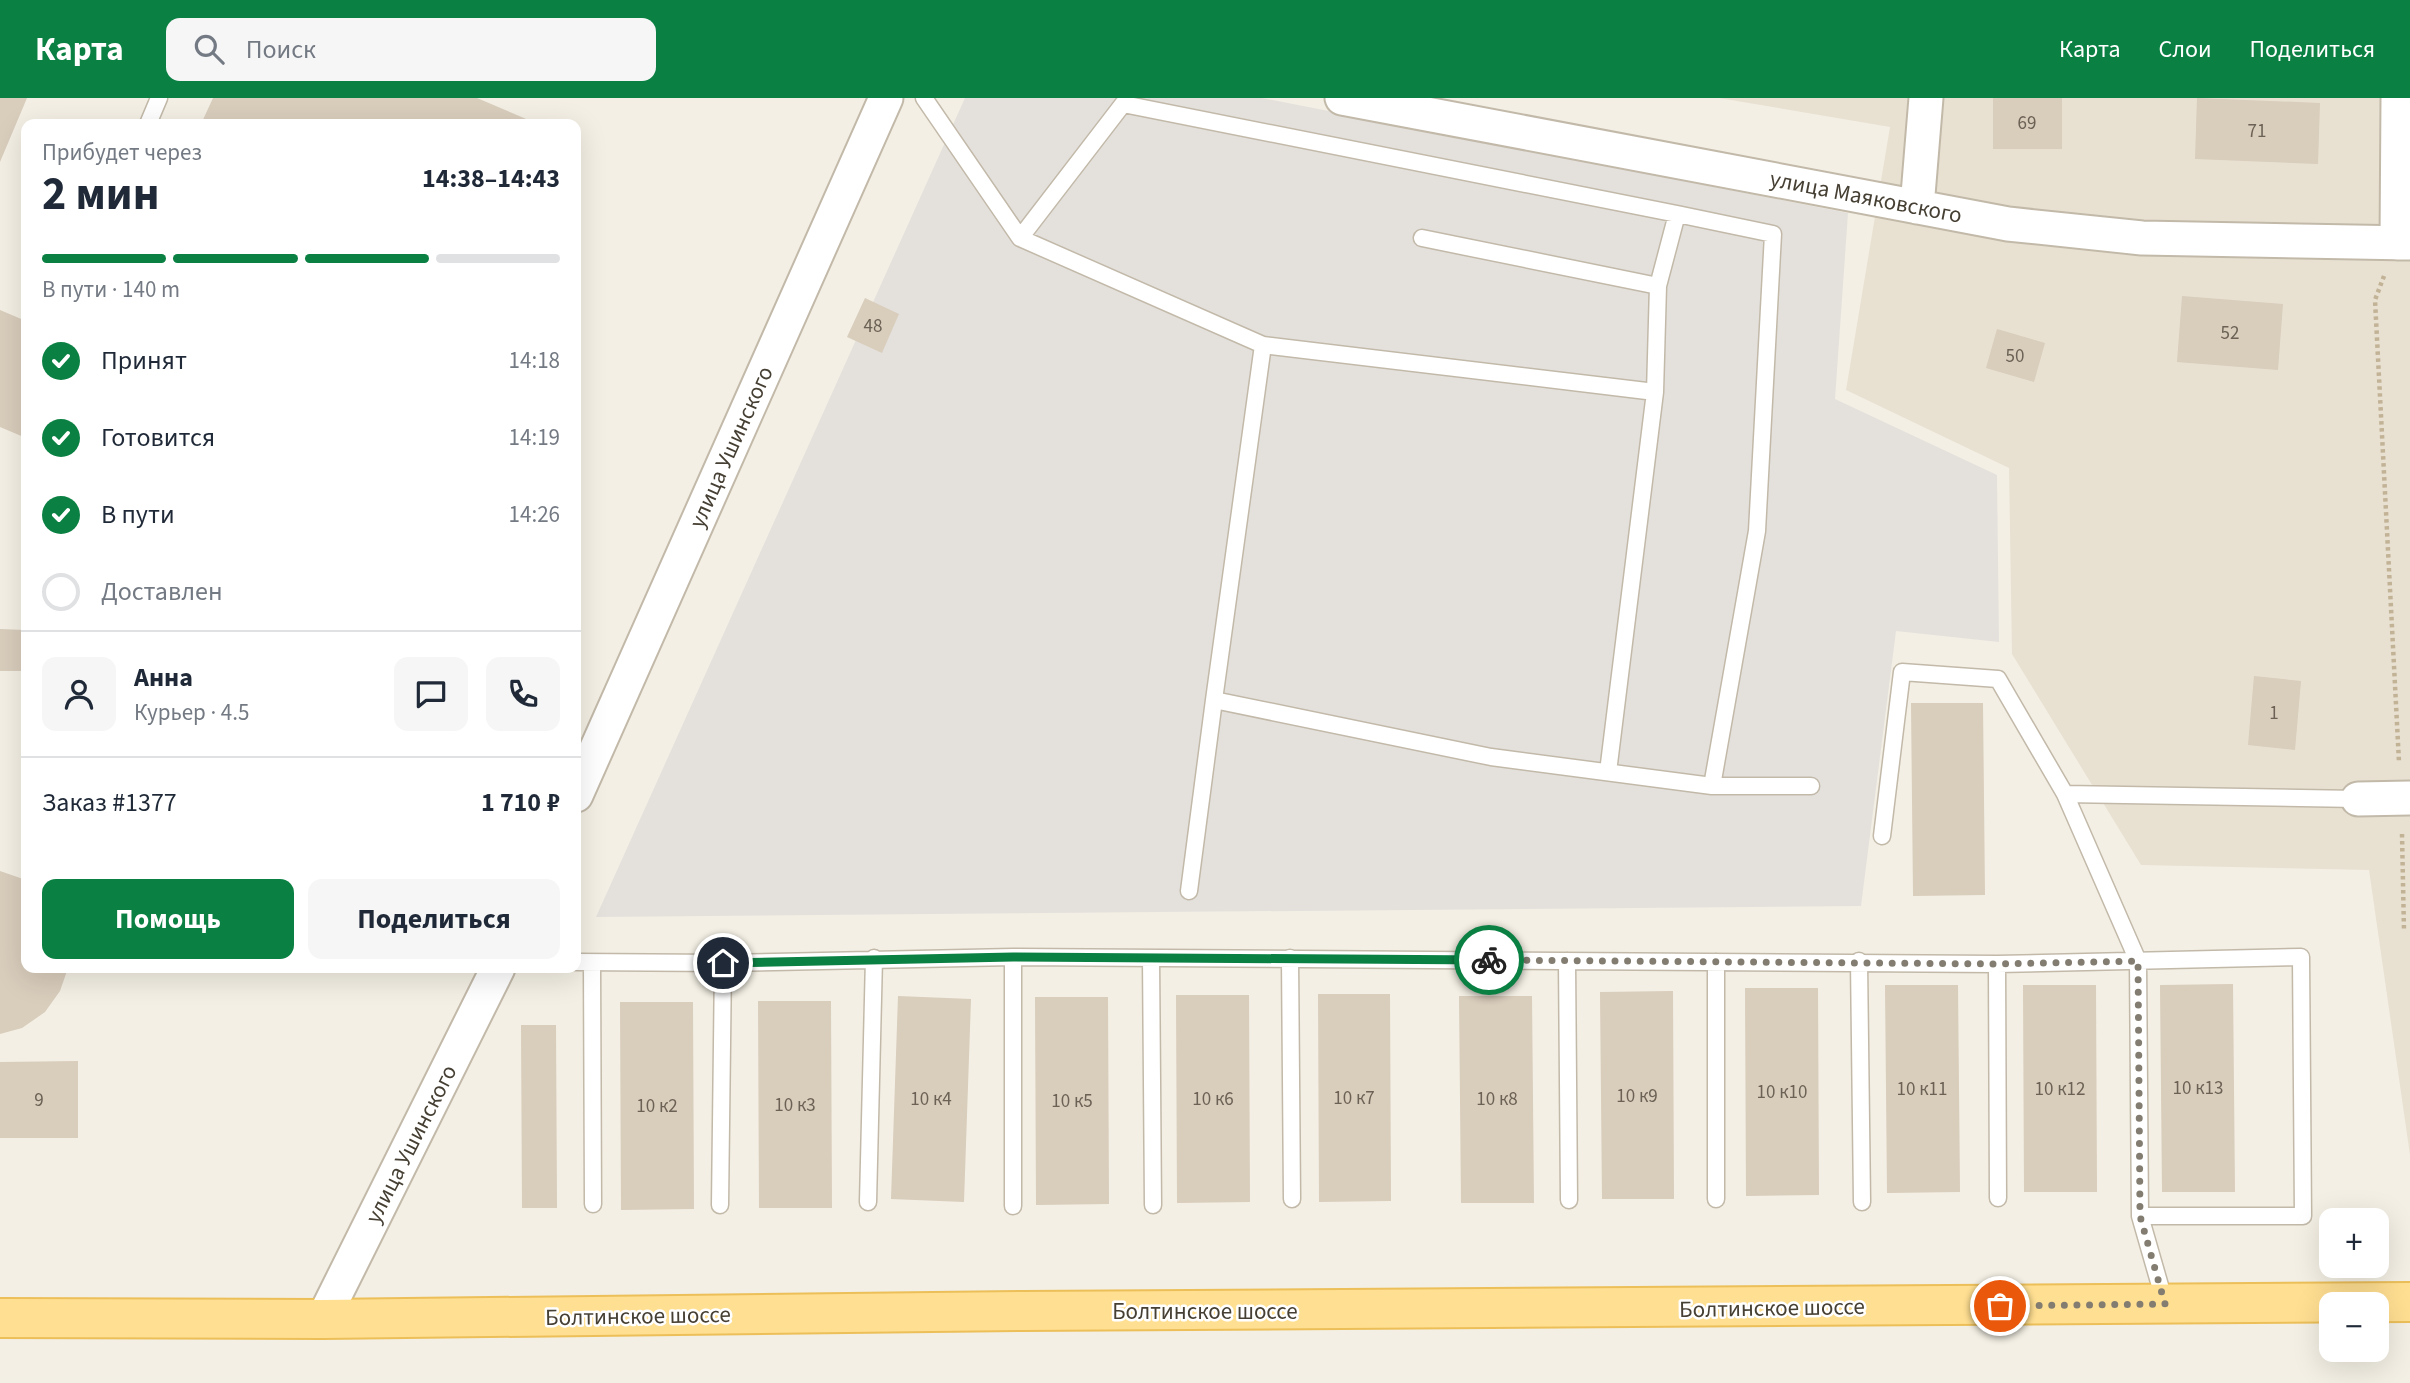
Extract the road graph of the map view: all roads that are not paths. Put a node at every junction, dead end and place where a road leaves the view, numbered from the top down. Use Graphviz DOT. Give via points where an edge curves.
graph roads {
  1 [pos="159,98"];
  2 [pos="886,98"];
  3 [pos="924,98"];
  4 [pos="1342,98"];
  5 [pos="1926,98"];
  6 [pos="2398,98"];
  7 [pos="150,119"];
  8 [pos="1917,208"];
  9 [pos="1676,214"];
  10 [pos="1020,238"];
  11 [pos="1422,238"];
  12 [pos="2403,243"];
  13 [pos="1658,286"];
  14 [pos="1264,345"];
  15 [pos="1655,392"];
  16 [pos="1214,700"];
  17 [pos="1608,772"];
  18 [pos="581,785"];
  19 [pos="1712,786"];
  20 [pos="1811,786"];
  21 [pos="2065,794"];
  22 [pos="2405,798"];
  23 [pos="2358,799"];
  24 [pos="1882,836"];
  25 [pos="1189,891"];
  26 [pos="1013,957"];
  27 [pos="874,958"];
  28 [pos="1151,958"];
  29 [pos="1290,958"];
  30 [pos="1567,961"];
  31 [pos="1858,961"];
  32 [pos="2138,961"];
  33 [pos="584,962"];
  34 [pos="1716,962"];
  35 [pos="723,963"];
  36 [pos="1997,964"];
  37 [pos="496,973"];
  38 [pos="1998,1198"];
  39 [pos="1292,1199"];
  40 [pos="1716,1199"];
  41 [pos="1569,1200"];
  42 [pos="869,1202"];
  43 [pos="1862,1202"];
  44 [pos="593,1204"];
  45 [pos="720,1205"];
  46 [pos="1153,1205"];
  47 [pos="1013,1206"];
  48 [pos="2140,1216"];
  49 [pos="2410,1302"];
  50 [pos="2165,1304"];
  51 [pos="0,1318"];
  52 [pos="323,1319"];
  1 -- 7 [label="lane"];
  2 -- 18 [label="street, улица Ушинского"];
  3 -- 10 [label="lane"];
  4 -- 8 [label="street, улица Маяковского"];
  5 -- 8 [label="street"];
  6 -- 12 [label="street"];
  8 -- 12 [label="street, улица Маяковского" via="2142,238"];
  9 -- 10 [label="lane" via="1123,104"];
  9 -- 13 [label="lane"];
  9 -- 19 [label="lane" via="1773,234 1757,531"];
  10 -- 14 [label="lane"];
  11 -- 13 [label="lane"];
  13 -- 15 [label="lane"];
  14 -- 15 [label="lane"];
  14 -- 16 [label="lane"];
  15 -- 17 [label="lane"];
  16 -- 17 [label="lane" via="1491,757"];
  16 -- 25 [label="lane"];
  17 -- 19 [label="lane"];
  19 -- 20 [label="lane"];
  21 -- 23 [label="lane"];
  21 -- 24 [label="lane" via="1998,679 1902,672"];
  21 -- 32 [label="lane"];
  22 -- 23 [label="street"];
  26 -- 27 [label="lane"];
  26 -- 28 [label="lane"];
  26 -- 47 [label="lane"];
  27 -- 35 [label="lane"];
  27 -- 42 [label="lane"];
  28 -- 29 [label="lane"];
  28 -- 46 [label="lane"];
  29 -- 30 [label="lane"];
  29 -- 39 [label="lane"];
  30 -- 34 [label="lane"];
  30 -- 41 [label="lane"];
  31 -- 34 [label="lane"];
  31 -- 36 [label="lane"];
  31 -- 43 [label="lane"];
  32 -- 36 [label="lane"];
  32 -- 48 [label="lane"];
  32 -- 48 [label="lane" via="2301,957 2303,1216"];
  33 -- 35 [label="lane"];
  33 -- 44 [label="lane"];
  34 -- 40 [label="lane"];
  35 -- 45 [label="lane"];
  36 -- 38 [label="lane"];
  37 -- 52 [label="street, улица Ушинского"];
  48 -- 50 [label="lane"];
  49 -- 50 [label="main road, Болтинское шоссе"];
  50 -- 52 [label="main road, Болтинское шоссе"];
  51 -- 52 [label="main road, Болтинское шоссе"];
}
